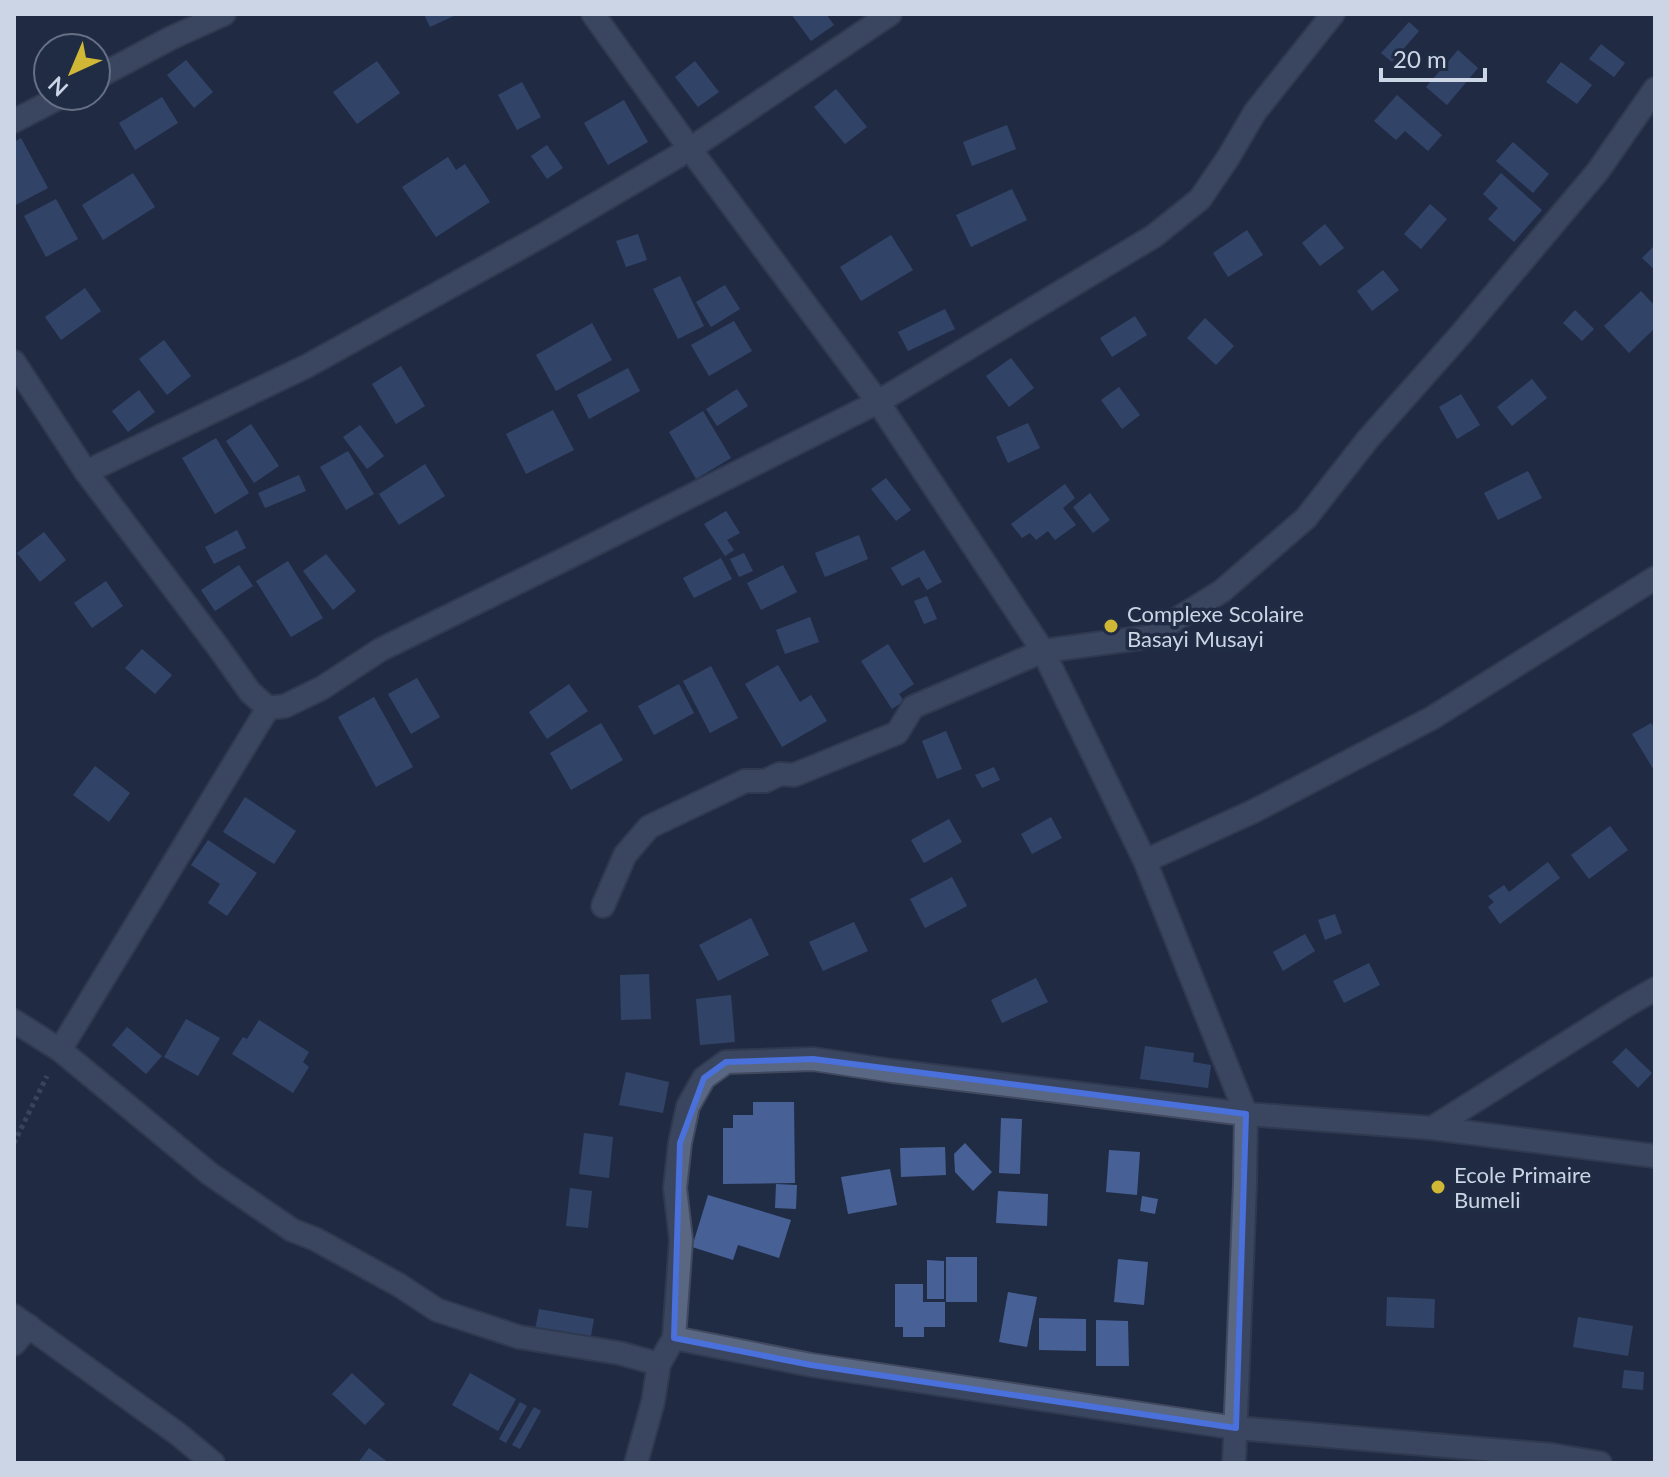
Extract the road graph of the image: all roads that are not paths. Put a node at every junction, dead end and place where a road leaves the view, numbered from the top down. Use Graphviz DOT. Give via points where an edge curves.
graph roads {
  1 [pos="224,14"];
  2 [pos="593,14"];
  3 [pos="890,14"];
  4 [pos="1333,14"];
  5 [pos="112,69"];
  6 [pos="1655,89"];
  7 [pos="32,112"];
  8 [pos="14,121"];
  9 [pos="690,149"];
  10 [pos="14,362"];
  11 [pos="878,402"];
  12 [pos="86,472"];
  13 [pos="1655,578"];
  14 [pos="1043,651"];
  15 [pos="268,708"];
  16 [pos="1145,861"];
  17 [pos="603,906"];
  18 [pos="1655,989"];
  19 [pos="14,1021"];
  20 [pos="60,1050"];
  21 [pos="1246,1114"];
  22 [pos="1432,1128"];
  23 [pos="1655,1156"];
  24 [pos="21,1321"];
  25 [pos="674,1338"];
  26 [pos="14,1344"];
  27 [pos="659,1364"];
  28 [pos="1236,1428"];
  29 [pos="213,1463"];
  30 [pos="636,1463"];
  31 [pos="1234,1463"];
  32 [pos="1600,1463"];
  1 -- 5 [label="street"];
  2 -- 9 [label="street"];
  3 -- 9 [label="street"];
  4 -- 11 [label="street" via="1255,112 1200,199 1154,236"];
  6 -- 14 [label="street" via="1598,171 1306,518 1222,591 1148,637"];
  7 -- 8 [label="street"];
  9 -- 11 [label="street"];
  9 -- 12 [label="street" via="307,366"];
  10 -- 12 [label="street"];
  11 -- 14 [label="street"];
  11 -- 15 [label="street" via="380,650 322,688 285,706"];
  12 -- 15 [label="street" via="250,692"];
  13 -- 16 [label="street" via="1432,718"];
  14 -- 16 [label="street"];
  14 -- 17 [label="street" via="913,707 897,733 794,775 745,781 649,827 625,855"];
  15 -- 20 [label="street"];
  16 -- 21 [label="street"];
  18 -- 22 [label="street"];
  19 -- 20 [label="street"];
  20 -- 27 [label="street" via="210,1174 292,1230 437,1310 519,1337"];
  21 -- 22 [label="street"];
  21 -- 25 [label="street" via="813,1059 726,1062 704,1078 688,1106 680,1143"];
  21 -- 28 [label="street"];
  22 -- 23 [label="street"];
  24 -- 26 [label="street"];
  24 -- 29 [label="street"];
  25 -- 27 [label="street"];
  25 -- 28 [label="street" via="811,1365"];
  27 -- 30 [label="street"];
  28 -- 31 [label="street"];
  28 -- 32 [label="street"];
}
